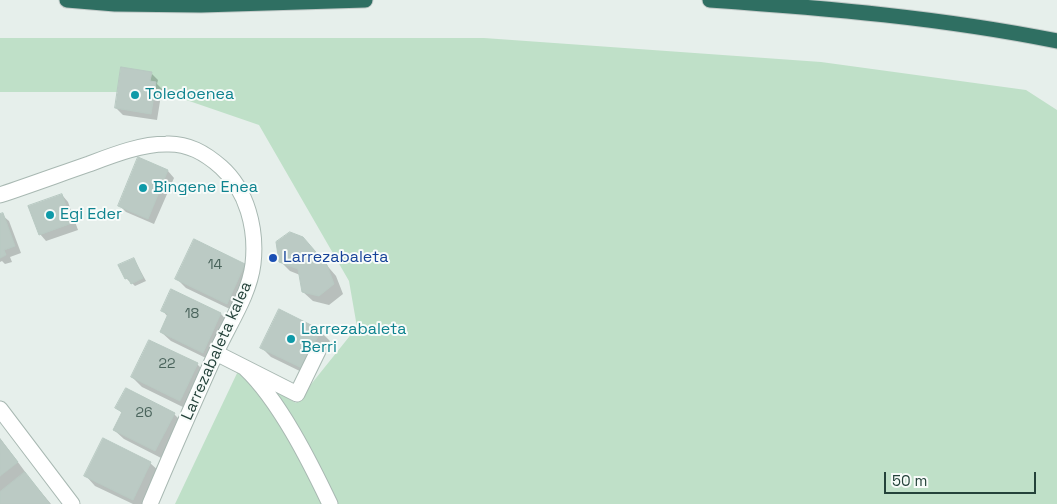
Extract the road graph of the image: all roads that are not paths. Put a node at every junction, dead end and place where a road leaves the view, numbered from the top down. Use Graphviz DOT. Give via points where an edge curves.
graph roads {
  1 [pos="67,0"];
  2 [pos="365,0"];
  3 [pos="710,0"];
  4 [pos="1057,41"];
  5 [pos="0,195"];
  6 [pos="318,351"];
  7 [pos="216,353"];
  8 [pos="245,368"];
  9 [pos="0,408"];
  10 [pos="72,504"];
  11 [pos="150,504"];
  12 [pos="330,504"];
  1 -- 2 [label="highway" via="201,5"];
  3 -- 4 [label="highway" via="900,17 1000,29"];
  5 -- 7 [label="street, Larrezabaleta kalea" via="124,151 165,144 188,147 211,158 238,186 247,208 254,244 248,285"];
  6 -- 8 [label="street" via="297,394"];
  7 -- 8 [label="street"];
  7 -- 11 [label="street, Larrezabaleta kalea"];
  8 -- 12 [label="street" via="258,380 279,411"];
  9 -- 10 [label="street"];
}
